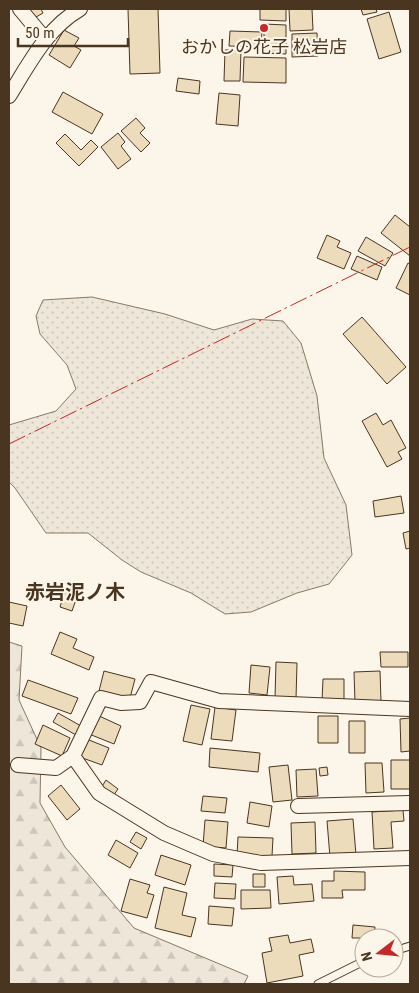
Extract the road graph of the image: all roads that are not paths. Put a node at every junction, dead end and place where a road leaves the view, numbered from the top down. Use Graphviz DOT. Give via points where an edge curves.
graph roads {
  1 [pos="20,9"];
  2 [pos="80,9"];
  3 [pos="45,40"];
  4 [pos="9,96"];
  5 [pos="410,709"];
  6 [pos="74,756"];
  7 [pos="18,765"];
  8 [pos="410,803"];
  9 [pos="298,806"];
  10 [pos="410,858"];
  11 [pos="354,966"];
  12 [pos="318,984"];
  1 -- 3 [label="street"];
  2 -- 3 [label="street" via="66,17"];
  3 -- 4 [label="street"];
  5 -- 6 [label="street" via="219,701 151,682 140,702 121,703 100,698"];
  6 -- 7 [label="street" via="56,768"];
  6 -- 10 [label="street" via="99,793 164,833 213,854 261,863"];
  8 -- 9 [label="street"];
  11 -- 12 [label="lane"];
}
